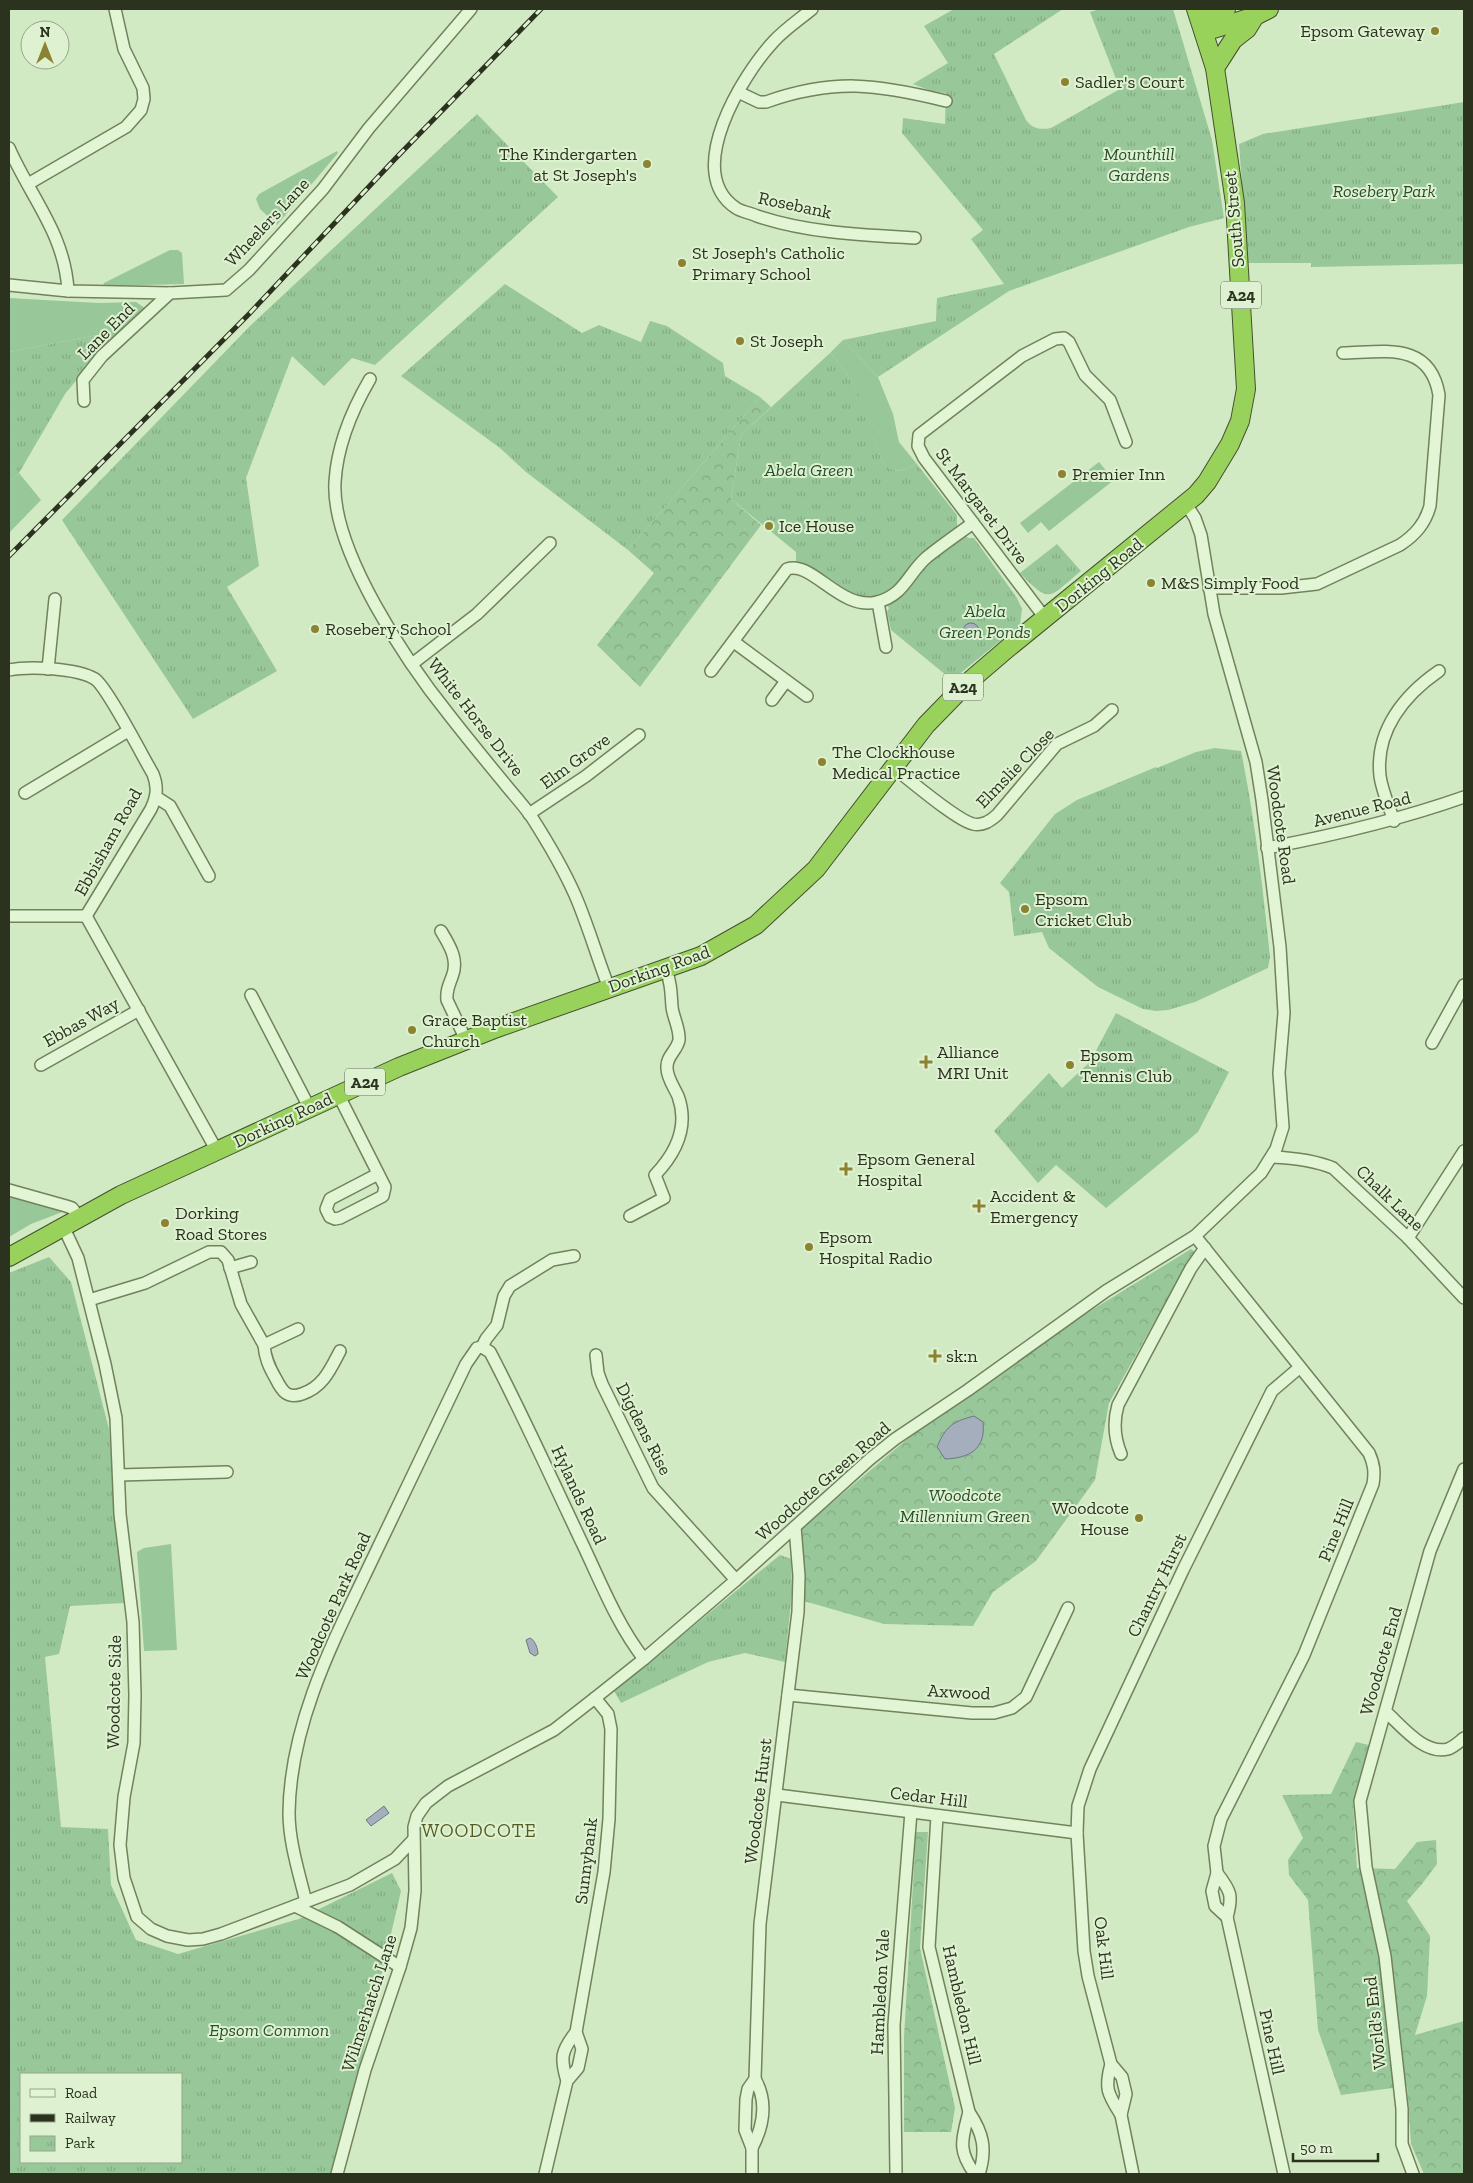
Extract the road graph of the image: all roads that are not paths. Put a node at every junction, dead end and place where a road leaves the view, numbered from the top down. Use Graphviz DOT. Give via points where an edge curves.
graph roads {
  1 [pos="115,9"];
  2 [pos="471,9"];
  3 [pos="1226,9"];
  4 [pos="809,10"];
  5 [pos="1262,12"];
  6 [pos="1200,20"];
  7 [pos="1215,68"];
  8 [pos="738,92"];
  9 [pos="946,101"];
  10 [pos="9,148"];
  11 [pos="28,184"];
  12 [pos="915,238"];
  13 [pos="9,285"];
  14 [pos="68,291"];
  15 [pos="170,293"];
  16 [pos="1343,352"];
  17 [pos="370,379"];
  18 [pos="84,401"];
  19 [pos="1126,442"];
  20 [pos="1186,504"];
  21 [pos="973,522"];
  22 [pos="550,543"];
  23 [pos="1209,588"];
  24 [pos="55,599"];
  25 [pos="878,602"];
  26 [pos="1046,618"];
  27 [pos="734,642"];
  28 [pos="886,647"];
  29 [pos="412,664"];
  30 [pos="48,669"];
  31 [pos="9,670"];
  32 [pos="711,671"];
  33 [pos="1439,671"];
  34 [pos="786,681"];
  35 [pos="807,696"];
  36 [pos="772,700"];
  37 [pos="1112,710"];
  38 [pos="128,731"];
  39 [pos="640,735"];
  40 [pos="894,768"];
  41 [pos="25,793"];
  42 [pos="156,797"];
  43 [pos="1464,797"];
  44 [pos="529,814"];
  45 [pos="1394,821"];
  46 [pos="1267,848"];
  47 [pos="209,876"];
  48 [pos="9,916"];
  49 [pos="86,916"];
  50 [pos="441,932"];
  51 [pos="666,969"];
  52 [pos="1464,985"];
  53 [pos="609,988"];
  54 [pos="251,994"];
  55 [pos="139,1010"];
  56 [pos="466,1040"];
  57 [pos="1432,1044"];
  58 [pos="41,1065"];
  59 [pos="338,1094"];
  60 [pos="309,1107"];
  61 [pos="217,1151"];
  62 [pos="1464,1151"];
  63 [pos="1272,1157"];
  64 [pos="378,1174"];
  65 [pos="9,1190"];
  66 [pos="79,1216"];
  67 [pos="630,1216"];
  68 [pos="63,1226"];
  69 [pos="1195,1236"];
  70 [pos="1408,1238"];
  71 [pos="1205,1248"];
  72 [pos="574,1256"];
  73 [pos="9,1257"];
  74 [pos="251,1262"];
  75 [pos="230,1268"];
  76 [pos="1464,1298"];
  77 [pos="89,1300"];
  78 [pos="298,1329"];
  79 [pos="264,1346"];
  80 [pos="482,1347"];
  81 [pos="340,1351"];
  82 [pos="596,1354"];
  83 [pos="1299,1368"];
  84 [pos="1121,1454"];
  85 [pos="1464,1469"];
  86 [pos="227,1472"];
  87 [pos="119,1475"];
  88 [pos="795,1527"];
  89 [pos="736,1580"];
  90 [pos="1068,1608"];
  91 [pos="644,1659"];
  92 [pos="788,1695"];
  93 [pos="595,1698"];
  94 [pos="1386,1712"];
  95 [pos="1464,1738"];
  96 [pos="777,1795"];
  97 [pos="911,1812"];
  98 [pos="937,1816"];
  99 [pos="1077,1833"];
  100 [pos="413,1840"];
  101 [pos="1366,1867"];
  102 [pos="1218,1873"];
  103 [pos="306,1902"];
  104 [pos="295,1906"];
  105 [pos="1228,1918"];
  106 [pos="400,1967"];
  107 [pos="576,2032"];
  108 [pos="1111,2064"];
  109 [pos="755,2079"];
  110 [pos="568,2081"];
  111 [pos="969,2112"];
  112 [pos="1122,2115"];
  113 [pos="752,2148"];
  114 [pos="338,2174"];
  115 [pos="545,2174"];
  116 [pos="752,2174"];
  117 [pos="896,2174"];
  118 [pos="975,2174"];
  119 [pos="979,2174"];
  120 [pos="1133,2174"];
  121 [pos="1284,2174"];
  122 [pos="1413,2174"];
  1 -- 11 [label="street" via="124,49 143,88 141,110 126,127"];
  2 -- 15 [label="street, Wheelers Lane" via="369,128 323,188 249,270 226,290"];
  3 -- 6 [label="highway"];
  4 -- 8 [label="street, Rosebank" via="774,41"];
  5 -- 6 [label="highway"];
  5 -- 7 [label="highway" via="1232,40"];
  6 -- 7 [label="highway, South Street / A24"];
  7 -- 20 [label="highway, South Street / A24" via="1235,203 1246,389 1240,421 1230,444 1207,482"];
  8 -- 9 [label="street" via="766,102 809,89 843,85 900,90"];
  8 -- 12 [label="street, Rosebank" via="720,128 715,171 718,188 737,208 771,221 806,229"];
  10 -- 11 [label="street"];
  11 -- 14 [label="street" via="59,242"];
  13 -- 14 [label="street, Wheelers Lane"];
  14 -- 15 [label="street, Wheelers Lane"];
  15 -- 18 [label="street, Lane End" via="102,356 82,380"];
  16 -- 23 [label="street" via="1402,352 1413,355 1431,371 1439,395 1427,517 1413,537 1400,545 1317,584 1281,588"];
  17 -- 29 [label="street, White Horse Drive" via="357,401 342,446 334,482 335,499 340,525 355,564"];
  19 -- 21 [label="street, St Margaret Drive" via="1110,400 1085,375 1069,342 1064,338 1055,339 1037,347 922,432 917,440 924,458"];
  20 -- 23 [label="street, Woodcote Road" via="1201,535"];
  20 -- 26 [label="highway, Dorking Road / A24"];
  21 -- 25 [label="street" via="926,558 900,590"];
  21 -- 26 [label="street, St Margaret Drive"];
  22 -- 29 [label="street" via="477,614"];
  23 -- 46 [label="street, Woodcote Road" via="1256,762"];
  24 -- 30 [label="street"];
  25 -- 27 [label="street" via="867,604 849,599 811,574 792,567 782,574"];
  25 -- 28 [label="street"];
  26 -- 40 [label="highway, Dorking Road / A24" via="966,684 926,725"];
  27 -- 32 [label="street"];
  27 -- 34 [label="street"];
  29 -- 44 [label="street, White Horse Drive"];
  30 -- 31 [label="street, Ebbisham Road"];
  30 -- 38 [label="street, Ebbisham Road" via="78,673 97,680"];
  33 -- 45 [label="street" via="1423,682 1396,711 1383,742 1380,777"];
  34 -- 35 [label="street"];
  34 -- 36 [label="street"];
  37 -- 40 [label="street, Elmslie Close" via="1094,726 1057,744 998,815 986,823 965,821"];
  38 -- 41 [label="street"];
  38 -- 42 [label="street, Ebbisham Road" via="153,774 157,784"];
  39 -- 44 [label="street, Elm Grove"];
  40 -- 51 [label="highway, Dorking Road / A24" via="816,869 782,903 740,936"];
  42 -- 47 [label="street" via="170,806"];
  42 -- 49 [label="street, Ebbisham Road"];
  43 -- 45 [label="street, Avenue Road"];
  44 -- 53 [label="street, White Horse Drive" via="575,894"];
  45 -- 46 [label="street, Avenue Road"];
  46 -- 63 [label="street, Woodcote Road" via="1280,947 1284,1013 1279,1073 1283,1127"];
  48 -- 49 [label="street, Ebbisham Road"];
  49 -- 55 [label="street, Ebbisham Road"];
  50 -- 56 [label="street" via="451,949 455,966 446,993 447,1000"];
  51 -- 53 [label="highway, Dorking Road / A24"];
  51 -- 67 [label="street" via="679,1040 667,1062 667,1070 683,1116 681,1130 671,1157 655,1174 664,1198"];
  52 -- 57 [label="street"];
  53 -- 56 [label="highway, Dorking Road / A24"];
  54 -- 60 [label="street"];
  55 -- 58 [label="street, Ebbas Way"];
  55 -- 61 [label="street, Ebbisham Road"];
  56 -- 59 [label="highway, Dorking Road / A24"];
  59 -- 60 [label="highway, Dorking Road / A24"];
  59 -- 64 [label="street"];
  60 -- 61 [label="highway, Dorking Road / A24"];
  61 -- 66 [label="highway, Dorking Road / A24"];
  62 -- 70 [label="street"];
  63 -- 69 [label="street, Woodcote Green Road" via="1237,1198"];
  63 -- 70 [label="street, Chalk Lane" via="1321,1163 1333,1168"];
  64 -- 64 [label="street" via="385,1187 383,1196 340,1218 330,1218 326,1209 330,1199"];
  65 -- 66 [label="street" via="72,1208"];
  66 -- 68 [label="highway, Dorking Road / A24"];
  68 -- 73 [label="highway, Dorking Road / A24"];
  68 -- 77 [label="street, Woodcote Side" via="78,1258"];
  69 -- 71 [label="street, Pine Hill"];
  69 -- 88 [label="street, Woodcote Green Road" via="1106,1291 895,1439"];
  70 -- 76 [label="street, Chalk Lane"];
  71 -- 83 [label="street, Pine Hill"];
  71 -- 84 [label="street" via="1191,1268 1118,1405 1114,1434"];
  72 -- 80 [label="street, Woodcote Park Road" via="552,1260 510,1286 504,1296 497,1325"];
  74 -- 75 [label="street"];
  75 -- 77 [label="street" via="221,1252 209,1252 145,1283"];
  75 -- 79 [label="street" via="242,1304"];
  77 -- 87 [label="street, Woodcote Side" via="116,1418"];
  78 -- 79 [label="street"];
  79 -- 81 [label="street" via="265,1357 282,1390 294,1397 314,1390"];
  80 -- 91 [label="street, Hylands Road" via="490,1352 632,1644"];
  80 -- 103 [label="street, Woodcote Park Road" via="473,1352 466,1364 314,1688 298,1750 289,1811"];
  82 -- 89 [label="street, Digdens Rise" via="602,1384 653,1488"];
  83 -- 99 [label="street, Chantry Hurst" via="1272,1391 1183,1570 1090,1769 1078,1806"];
  83 -- 102 [label="street, Pine Hill" via="1369,1453 1375,1474 1304,1655 1221,1819 1214,1846"];
  85 -- 94 [label="street, Woodcote End" via="1430,1551"];
  86 -- 87 [label="street"];
  87 -- 104 [label="street, Woodcote Side" via="134,1653 134,1735 120,1845 130,1901 137,1917 151,1929 188,1940 221,1934"];
  88 -- 89 [label="street, Woodcote Green Road"];
  88 -- 92 [label="street, Woodcote Hurst" via="798,1612"];
  89 -- 91 [label="street, Woodcote Green Road"];
  90 -- 92 [label="street, Axwood" via="1026,1697 1012,1708 994,1713 972,1713"];
  91 -- 93 [label="street, Woodcote Green Road"];
  92 -- 96 [label="street, Woodcote Hurst"];
  93 -- 100 [label="street, Woodcote Green Road" via="554,1730 439,1792 417,1816"];
  93 -- 107 [label="street, Sunnybank" via="608,1714 612,1729 609,1819 600,1900"];
  94 -- 95 [label="street" via="1423,1745 1433,1749 1450,1749"];
  94 -- 101 [label="street, Woodcote End" via="1360,1802"];
  96 -- 97 [label="street, Cedar Hill"];
  96 -- 109 [label="street, Woodcote Hurst" via="760,1924"];
  97 -- 98 [label="street, Cedar Hill"];
  97 -- 117 [label="street, Hambledon Vale" via="894,2025"];
  98 -- 99 [label="street, Cedar Hill"];
  98 -- 111 [label="street, Hambledon Hill" via="929,1947"];
  99 -- 108 [label="street, Oak Hill" via="1084,1951"];
  100 -- 103 [label="street, Woodcote Side" via="395,1860 376,1872 350,1886"];
  100 -- 106 [label="street, Wilmerhatch Lane" via="415,1892 411,1928"];
  101 -- 122 [label="street, World's End" via="1385,1956 1402,2110 1402,2144"];
  102 -- 105 [label="street, Pine Hill" via="1229,1889"];
  102 -- 105 [label="street, Pine Hill" via="1212,1891 1215,1906"];
  103 -- 104 [label="street, Woodcote Side"];
  104 -- 106 [label="street" via="338,1927"];
  105 -- 121 [label="street, Pine Hill"];
  106 -- 114 [label="street, Wilmerhatch Lane" via="365,2070"];
  107 -- 110 [label="street, Sunnybank" via="582,2049 578,2068"];
  107 -- 110 [label="street, Sunnybank" via="565,2047 562,2063"];
  108 -- 112 [label="street, Oak Hill" via="1122,2077 1126,2094"];
  108 -- 112 [label="street, Oak Hill" via="1106,2081 1110,2098"];
  109 -- 113 [label="street, Woodcote Hurst" via="748,2089 746,2106 745,2130"];
  109 -- 113 [label="street, Woodcote Hurst" via="763,2098 762,2130"];
  110 -- 115 [label="street, Sunnybank"];
  111 -- 118 [label="street, Hambledon Hill" via="962,2138 965,2161"];
  111 -- 119 [label="street, Hambledon Hill" via="980,2129 984,2158"];
  112 -- 120 [label="street, Oak Hill"];
  113 -- 116 [label="street, Woodcote Hurst"];
}
